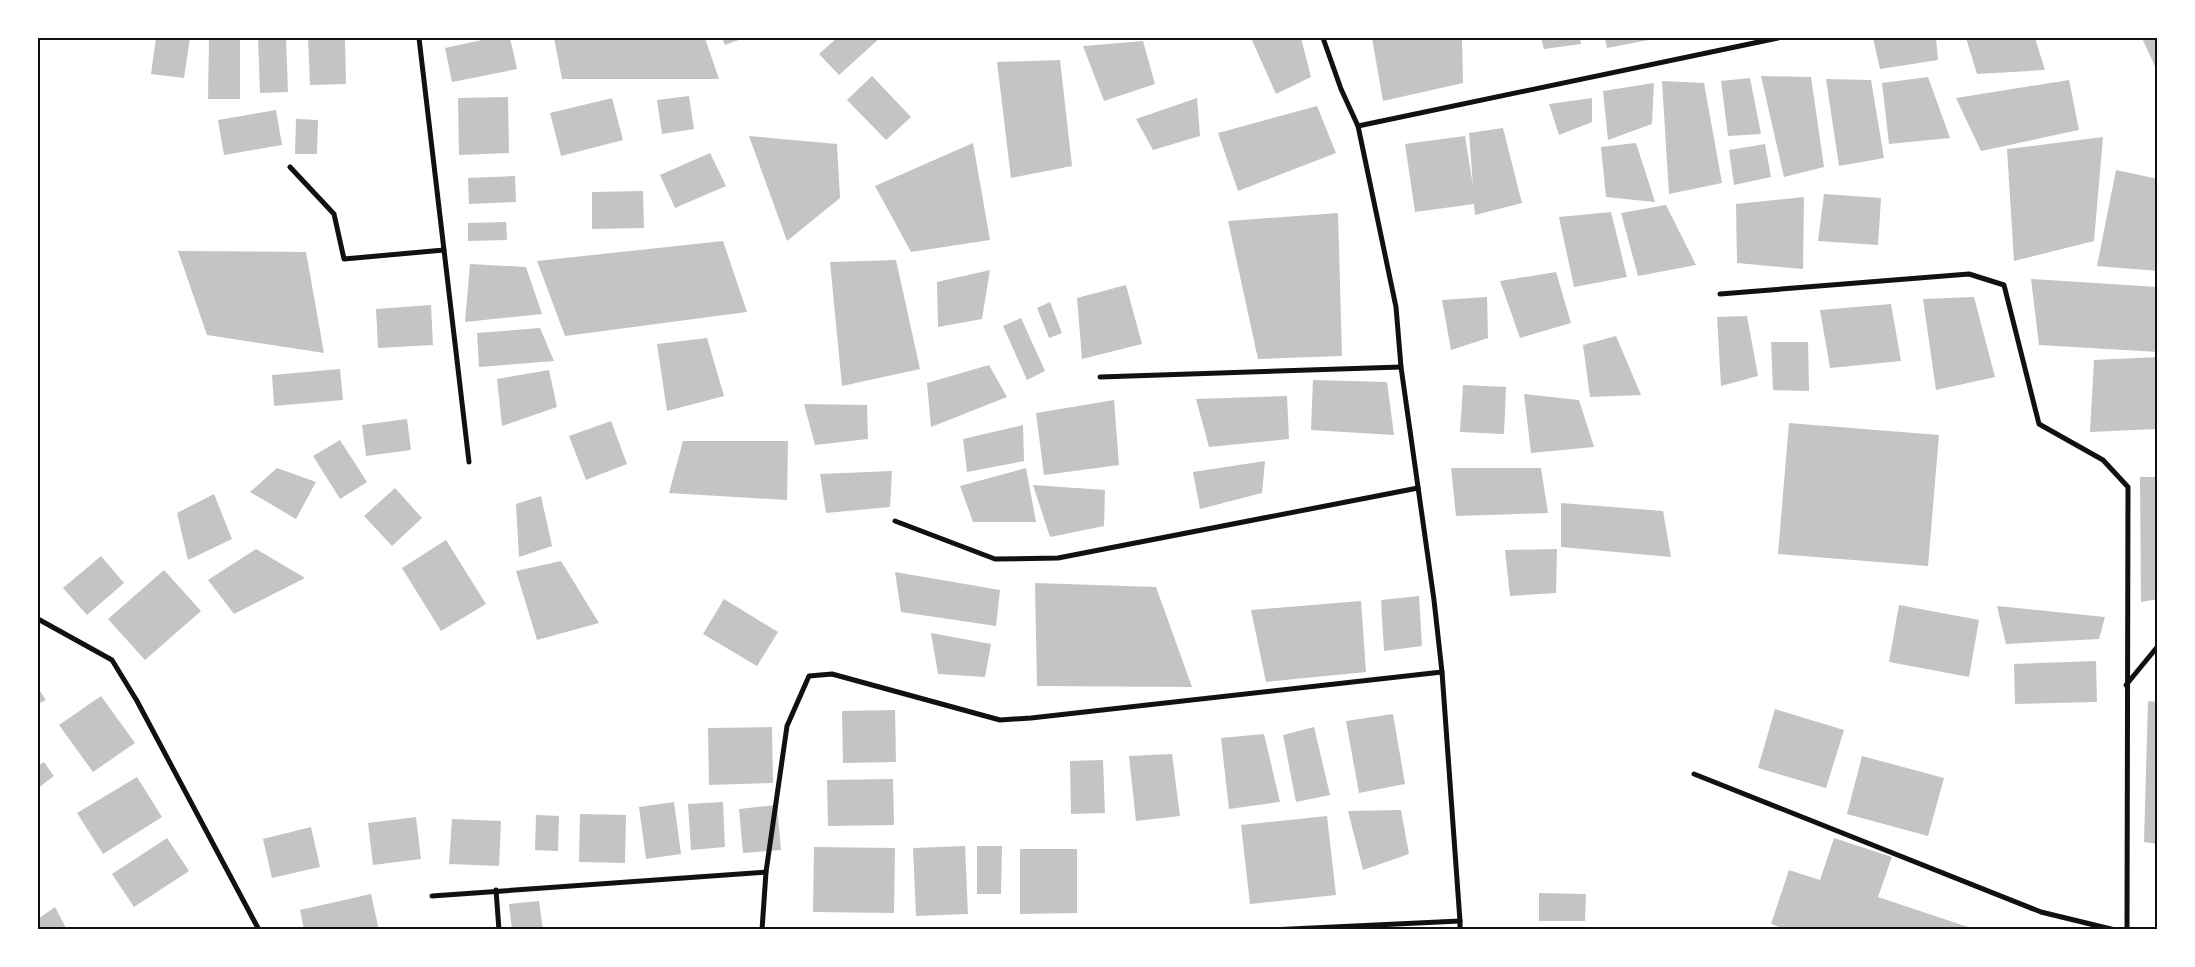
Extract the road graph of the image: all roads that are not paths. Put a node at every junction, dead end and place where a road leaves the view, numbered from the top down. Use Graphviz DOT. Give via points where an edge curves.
graph roads {
  1 [pos="419,38"];
  2 [pos="1323,38"];
  3 [pos="1778,38"];
  4 [pos="1756,40"];
  5 [pos="1358,126"];
  6 [pos="290,167"];
  7 [pos="444,250"];
  8 [pos="1720,294"];
  9 [pos="1401,367"];
  10 [pos="1100,377"];
  11 [pos="469,462"];
  12 [pos="1418,488"];
  13 [pos="895,521"];
  14 [pos="38,619"];
  15 [pos="2158,646"];
  16 [pos="1442,672"];
  17 [pos="2126,686"];
  18 [pos="1694,774"];
  19 [pos="766,872"];
  20 [pos="496,890"];
  21 [pos="432,896"];
  22 [pos="1460,921"];
  23 [pos="258,930"];
  24 [pos="499,930"];
  25 [pos="762,930"];
  26 [pos="1269,930"];
  27 [pos="1460,930"];
  28 [pos="2115,930"];
  29 [pos="2127,930"];
  1 -- 7 [label="street"];
  2 -- 5 [label="street"];
  3 -- 4 [label="street"];
  4 -- 5 [label="street"];
  5 -- 9 [label="street" via="1396,307"];
  6 -- 7 [label="street" via="334,214 344,259"];
  7 -- 11 [label="street"];
  8 -- 17 [label="street" via="1968,274 2004,286 2039,424 2103,460 2128,486"];
  9 -- 10 [label="street"];
  9 -- 12 [label="street"];
  12 -- 13 [label="street" via="1058,558 995,559"];
  12 -- 16 [label="street"];
  14 -- 23 [label="street" via="112,660"];
  15 -- 17 [label="street"];
  16 -- 19 [label="street" via="1000,720 832,674 809,676 787,726"];
  16 -- 22 [label="street"];
  17 -- 29 [label="street"];
  18 -- 28 [label="street" via="2041,912"];
  19 -- 20 [label="street"];
  19 -- 25 [label="street"];
  20 -- 21 [label="street"];
  20 -- 24 [label="street"];
  22 -- 26 [label="street"];
  22 -- 27 [label="street"];
}
